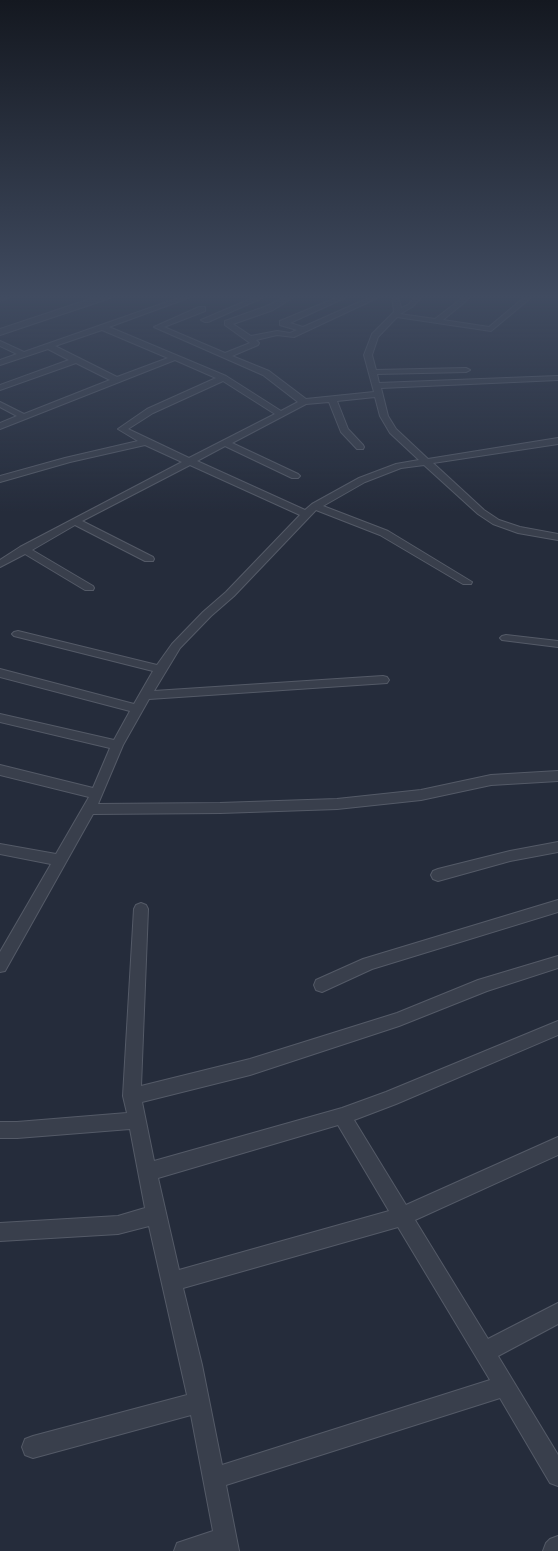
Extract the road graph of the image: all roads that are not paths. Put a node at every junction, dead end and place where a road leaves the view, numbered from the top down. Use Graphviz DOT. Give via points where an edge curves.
graph roads {
  1 [pos="56,367"];
  2 [pos="91,367"];
  3 [pos="149,367"];
  4 [pos="197,367"];
  5 [pos="254,367"];
  6 [pos="371,367"];
  7 [pos="466,370"];
  8 [pos="372,372"];
  9 [pos="223,378"];
  10 [pos="558,378"];
  11 [pos="116,380"];
  12 [pos="0,388"];
  13 [pos="377,390"];
  14 [pos="332,399"];
  15 [pos="304,402"];
  16 [pos="0,404"];
  17 [pos="281,414"];
  18 [pos="24,417"];
  19 [pos="0,426"];
  20 [pos="558,441"];
  21 [pos="146,442"];
  22 [pos="225,444"];
  23 [pos="360,447"];
  24 [pos="190,462"];
  25 [pos="427,462"];
  26 [pos="295,476"];
  27 [pos="0,479"];
  28 [pos="315,506"];
  29 [pos="306,514"];
  30 [pos="75,521"];
  31 [pos="558,537"];
  32 [pos="24,549"];
  33 [pos="149,559"];
  34 [pos="0,564"];
  35 [pos="467,582"];
  36 [pos="89,588"];
  37 [pos="18,634"];
  38 [pos="506,638"];
  39 [pos="558,644"];
  40 [pos="160,669"];
  41 [pos="0,674"];
  42 [pos="383,680"];
  43 [pos="146,695"];
  44 [pos="138,709"];
  45 [pos="0,718"];
  46 [pos="117,745"];
  47 [pos="0,770"];
  48 [pos="558,776"];
  49 [pos="97,794"];
  50 [pos="89,809"];
  51 [pos="558,847"];
  52 [pos="0,849"];
  53 [pos="60,860"];
  54 [pos="438,875"];
  55 [pos="558,906"];
  56 [pos="141,909"];
  57 [pos="558,962"];
  58 [pos="0,966"];
  59 [pos="322,985"];
  60 [pos="558,1028"];
  61 [pos="132,1096"];
  62 [pos="342,1116"];
  63 [pos="137,1120"];
  64 [pos="0,1130"];
  65 [pos="558,1146"];
  66 [pos="148,1172"];
  67 [pos="156,1215"];
  68 [pos="403,1216"];
  69 [pos="0,1232"];
  70 [pos="172,1282"];
  71 [pos="558,1313"];
  72 [pos="484,1352"];
  73 [pos="505,1386"];
  74 [pos="199,1402"];
  75 [pos="33,1447"];
  76 [pos="558,1474"];
  77 [pos="214,1478"];
  78 [pos="227,1545"];
  79 [pos="558,1548"];
  80 [pos="185,1551"];
  81 [pos="554,1551"];
  1 -- 12 [label="street"];
  2 -- 11 [label="street"];
  3 -- 11 [label="street"];
  4 -- 9 [label="street"];
  5 -- 15 [label="street" via="266,373"];
  6 -- 8 [label="street"];
  7 -- 8 [label="street"];
  8 -- 13 [label="street"];
  9 -- 17 [label="street"];
  9 -- 21 [label="street" via="150,411 122,429"];
  10 -- 13 [label="street"];
  11 -- 18 [label="street"];
  13 -- 14 [label="street"];
  13 -- 25 [label="street" via="384,416 393,431"];
  14 -- 15 [label="street"];
  14 -- 23 [label="street" via="344,430"];
  15 -- 17 [label="street"];
  16 -- 18 [label="street"];
  17 -- 22 [label="street"];
  18 -- 19 [label="street"];
  20 -- 25 [label="street"];
  21 -- 24 [label="street"];
  21 -- 27 [label="street"];
  22 -- 24 [label="street"];
  22 -- 26 [label="street"];
  24 -- 29 [label="street"];
  24 -- 30 [label="street"];
  25 -- 28 [label="street" via="399,466 369,478"];
  25 -- 31 [label="street" via="481,512 496,522 518,530"];
  28 -- 29 [label="street"];
  28 -- 35 [label="street" via="384,533"];
  29 -- 40 [label="street" via="176,646"];
  30 -- 32 [label="street"];
  30 -- 33 [label="street"];
  32 -- 34 [label="street"];
  32 -- 36 [label="street"];
  37 -- 40 [label="street"];
  38 -- 39 [label="street"];
  40 -- 43 [label="street"];
  41 -- 44 [label="street"];
  42 -- 43 [label="street"];
  43 -- 44 [label="street"];
  44 -- 46 [label="street"];
  45 -- 46 [label="street"];
  46 -- 49 [label="street"];
  47 -- 49 [label="street"];
  48 -- 50 [label="street" via="491,780 422,795 337,804"];
  49 -- 50 [label="street"];
  50 -- 53 [label="street"];
  51 -- 54 [label="street" via="510,856"];
  52 -- 53 [label="street"];
  53 -- 58 [label="street"];
  55 -- 59 [label="street" via="368,964"];
  56 -- 61 [label="street"];
  57 -- 61 [label="street" via="484,985 399,1019 250,1067"];
  60 -- 62 [label="street"];
  61 -- 63 [label="street"];
  62 -- 66 [label="street"];
  62 -- 68 [label="street"];
  63 -- 64 [label="street"];
  63 -- 66 [label="street"];
  65 -- 68 [label="street"];
  66 -- 67 [label="street"];
  67 -- 69 [label="street" via="118,1225"];
  67 -- 70 [label="street"];
  68 -- 70 [label="street"];
  68 -- 72 [label="street"];
  70 -- 74 [label="street"];
  71 -- 72 [label="street"];
  72 -- 73 [label="street"];
  73 -- 76 [label="street"];
  73 -- 77 [label="street"];
  74 -- 75 [label="street"];
  74 -- 77 [label="street"];
  77 -- 78 [label="street"];
  78 -- 80 [label="street"];
  79 -- 81 [label="street"];
}
